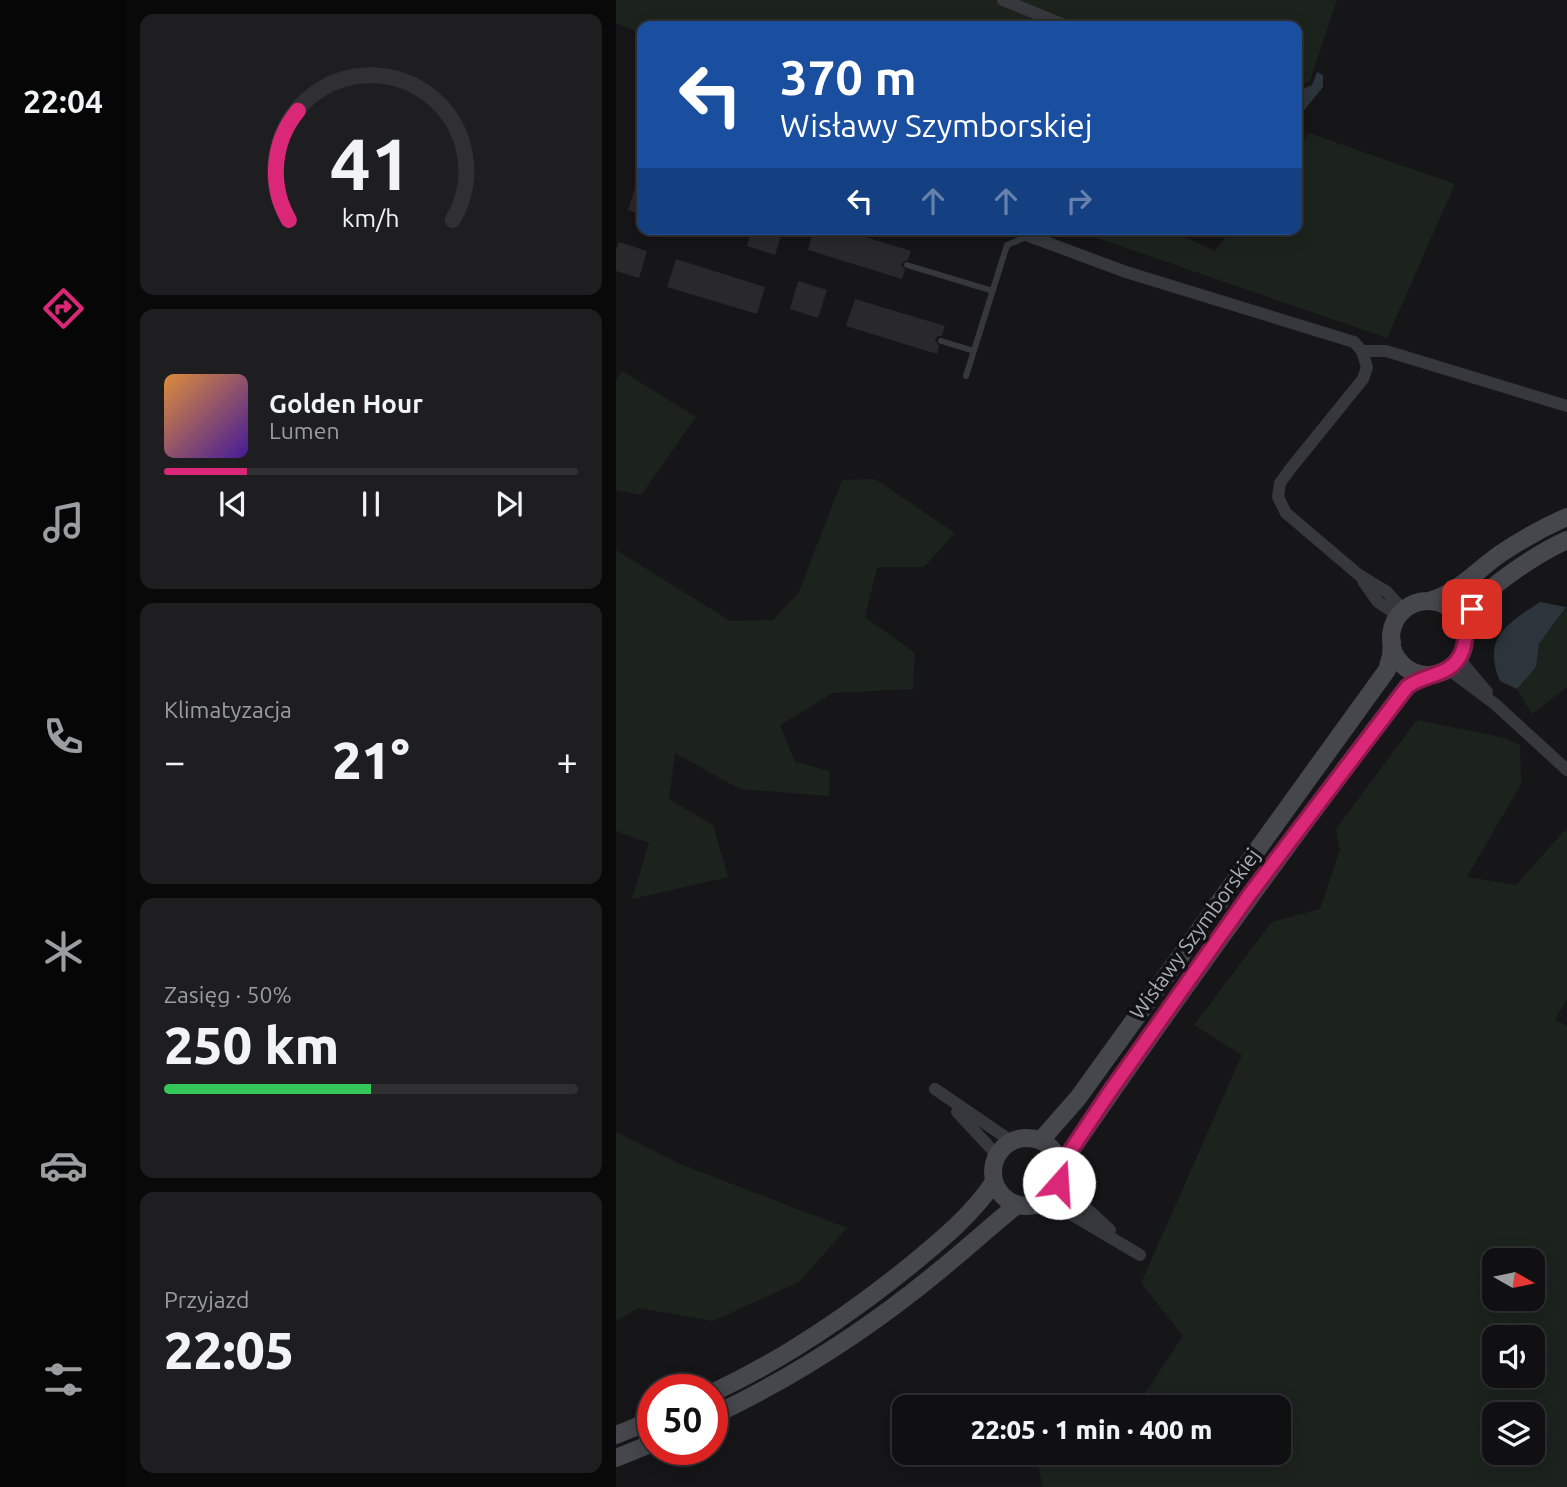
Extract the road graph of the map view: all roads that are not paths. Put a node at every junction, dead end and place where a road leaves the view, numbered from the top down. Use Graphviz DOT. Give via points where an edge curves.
graph roads {
  1 [pos="1003,0"];
  2 [pos="1055,21"];
  3 [pos="1026,235"];
  4 [pos="1035,235"];
  5 [pos="906,265"];
  6 [pos="993,291"];
  7 [pos="941,341"];
  8 [pos="974,351"];
  9 [pos="1362,351"];
  10 [pos="966,376"];
  11 [pos="1567,406"];
  12 [pos="1567,517"];
  13 [pos="1567,540"];
  14 [pos="1429,601"];
  15 [pos="1402,614"];
  16 [pos="1465,634"];
  17 [pos="1392,642"];
  18 [pos="1453,664"];
  19 [pos="1429,675"];
  20 [pos="1567,770"];
  21 [pos="1041,1140"];
  22 [pos="1011,1141"];
  23 [pos="997,1155"];
  24 [pos="1060,1174"];
  25 [pos="994,1182"];
  26 [pos="1046,1200"];
  27 [pos="1017,1205"];
  28 [pos="728,1385"];
  29 [pos="728,1409"];
  30 [pos="637,1427"];
  31 [pos="616,1436"];
  32 [pos="637,1449"];
  33 [pos="616,1458"];
  1 -- 2 [label="street"];
  3 -- 6 [label="lane" via="1007,245"];
  4 -- 9 [label="street" via="1126,272 1354,342"];
  5 -- 6 [label="lane"];
  6 -- 8 [label="lane"];
  7 -- 8 [label="lane"];
  8 -- 10 [label="lane"];
  9 -- 11 [label="street" via="1386,351"];
  9 -- 15 [label="street" via="1367,367 1363,379 1280,483 1278,497 1286,513 1359,575 1387,592"];
  12 -- 14 [label="main road" via="1500,554 1444,597"];
  13 -- 16 [label="main road" via="1512,572 1482,599 1467,618"];
  14 -- 15 [label="main road"];
  14 -- 16 [label="main road" via="1453,611"];
  15 -- 17 [label="main road"];
  16 -- 18 [label="main road" via="1464,647"];
  17 -- 19 [label="main road" via="1404,666"];
  17 -- 21 [label="main road, Wisławy Szymborskiej" via="1387,670 1078,1098"];
  18 -- 19 [label="main road"];
  18 -- 20 [label="street"];
  19 -- 24 [label="main road, Wisławy Szymborskiej" via="1407,687 1307,817 1132,1060"];
  21 -- 22 [label="main road"];
  21 -- 24 [label="main road" via="1054,1150"];
  22 -- 23 [label="main road"];
  22 -- 23 [label="street" via="935,1089"];
  23 -- 25 [label="main road"];
  24 -- 26 [label="main road"];
  24 -- 26 [label="street" via="1140,1255"];
  25 -- 27 [label="main road" via="1001,1194"];
  25 -- 28 [label="main road" via="956,1227 874,1295 816,1337"];
  26 -- 27 [label="main road"];
  27 -- 29 [label="main road" via="844,1342 766,1391"];
  30 -- 31 [label="main road"];
  32 -- 33 [label="main road"];
}
